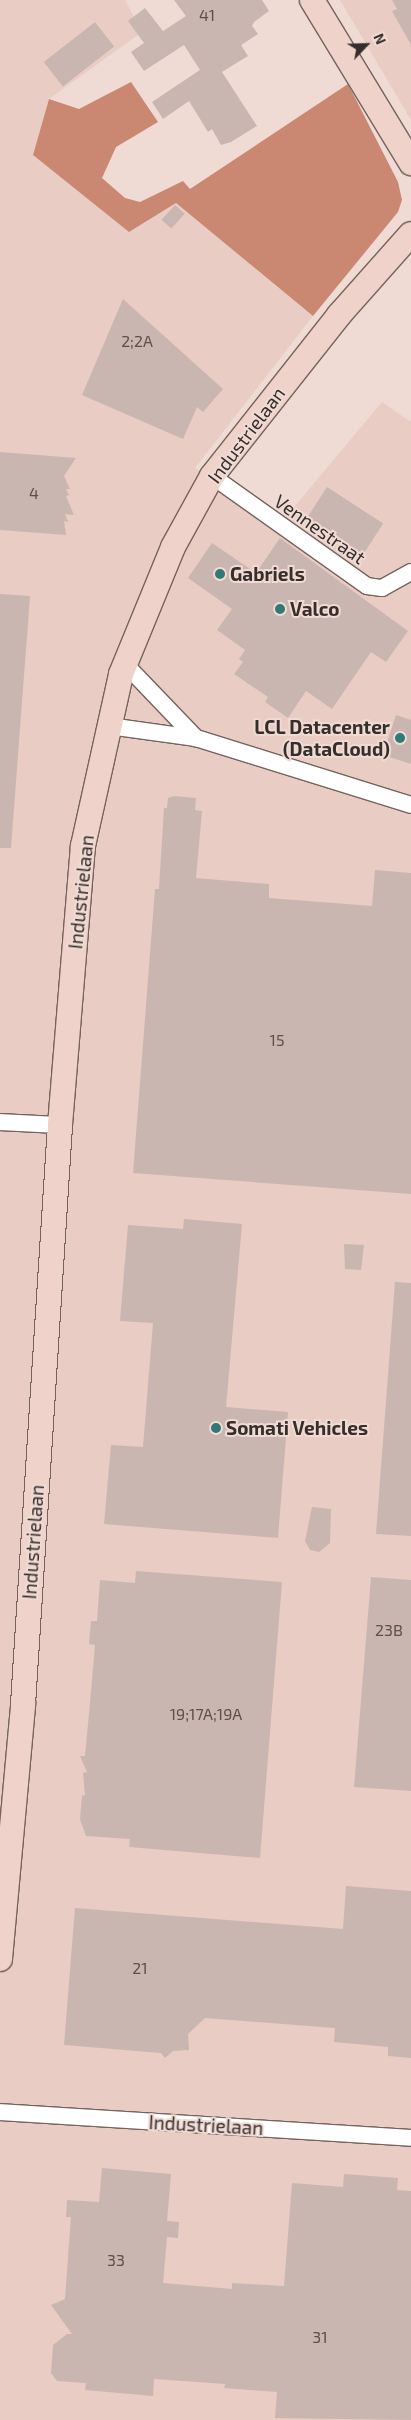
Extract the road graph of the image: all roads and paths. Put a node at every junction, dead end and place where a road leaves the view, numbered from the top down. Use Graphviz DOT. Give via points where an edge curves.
graph roads {
  1 [pos="312,0"];
  2 [pos="411,164"];
  3 [pos="411,234"];
  4 [pos="212,476"];
  5 [pos="411,572"];
  6 [pos="125,664"];
  7 [pos="110,726"];
  8 [pos="196,738"];
  9 [pos="411,805"];
  10 [pos="0,1122"];
  11 [pos="60,1125"];
  12 [pos="0,1959"];
  13 [pos="0,2112"];
  14 [pos="411,2138"];
  1 -- 2 [label="street"];
  3 -- 4 [label="street, Industrielaan" via="339,316"];
  4 -- 5 [label="street, Vennestraat" via="366,586 382,588"];
  4 -- 6 [label="street, Industrielaan" via="173,547"];
  6 -- 7 [label="street, Industrielaan"];
  6 -- 8 [label="street"];
  7 -- 8 [label="street"];
  7 -- 11 [label="street, Industrielaan" via="83,846"];
  8 -- 9 [label="street"];
  10 -- 11 [label="street"];
  11 -- 12 [label="street, Industrielaan" via="22,1704"];
  13 -- 14 [label="street, Industrielaan"];
}
